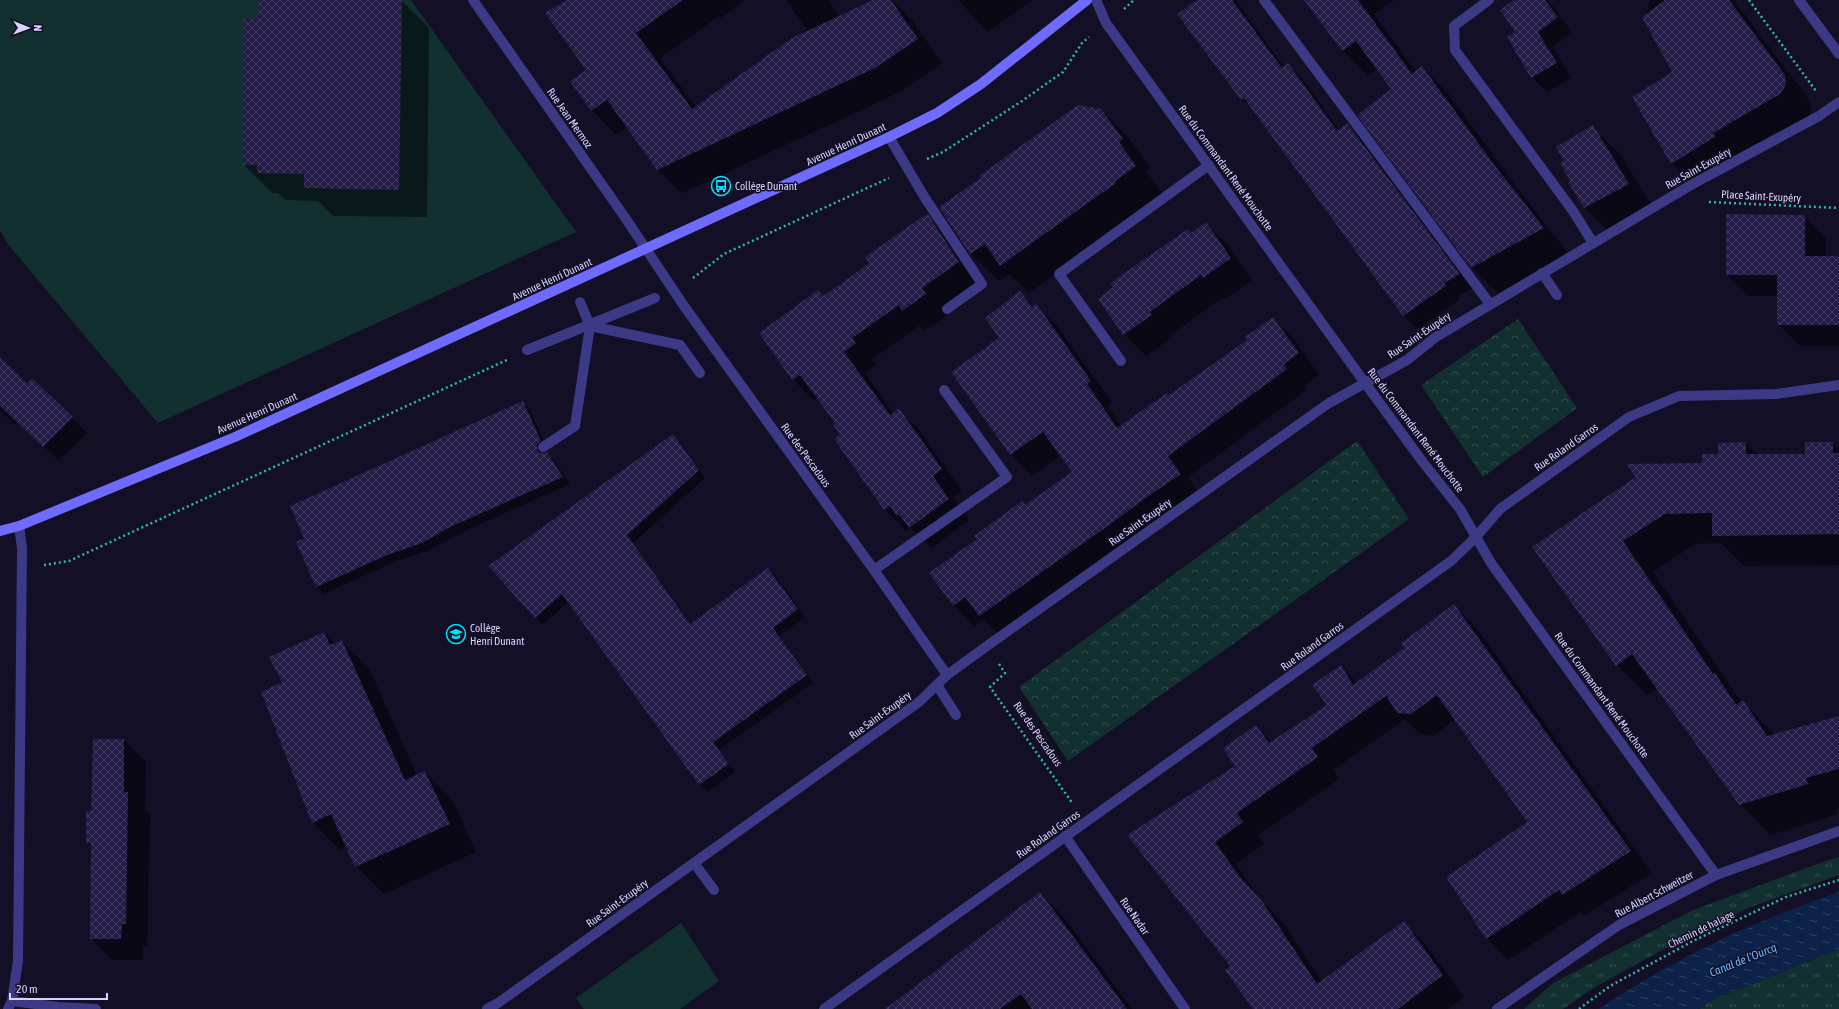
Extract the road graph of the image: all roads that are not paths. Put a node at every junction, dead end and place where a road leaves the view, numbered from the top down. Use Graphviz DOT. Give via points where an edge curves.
graph roads {
  1 [pos="473,0"];
  2 [pos="1088,0"];
  3 [pos="1096,0"];
  4 [pos="1264,0"];
  5 [pos="1489,0"];
  6 [pos="1799,0"];
  7 [pos="1839,54"];
  8 [pos="1839,102"];
  9 [pos="889,137"];
  10 [pos="1209,166"];
  11 [pos="1593,243"];
  12 [pos="646,250"];
  13 [pos="1542,273"];
  14 [pos="1557,295"];
  15 [pos="655,298"];
  16 [pos="580,302"];
  17 [pos="1490,304"];
  18 [pos="946,309"];
  19 [pos="590,326"];
  20 [pos="527,350"];
  21 [pos="1121,361"];
  22 [pos="700,373"];
  23 [pos="1365,383"];
  24 [pos="1839,385"];
  25 [pos="944,390"];
  26 [pos="543,447"];
  27 [pos="19,526"];
  28 [pos="0,531"];
  29 [pos="1476,537"];
  30 [pos="874,570"];
  31 [pos="947,675"];
  32 [pos="937,685"];
  33 [pos="956,715"];
  34 [pos="1839,831"];
  35 [pos="1065,836"];
  36 [pos="694,863"];
  37 [pos="1716,875"];
  38 [pos="714,890"];
  39 [pos="10,1005"];
  40 [pos="501,1006"];
  41 [pos="96,1009"];
  42 [pos="487,1009"];
  43 [pos="824,1009"];
  44 [pos="1185,1009"];
  45 [pos="1497,1009"];
  1 -- 12 [label="street, Rue Jean Mermoz"];
  2 -- 9 [label="street, Avenue Henri Dunant" via="981,84 937,113"];
  3 -- 10 [label="street, Rue du Commandant René Mouchotte" via="1106,23"];
  4 -- 17 [label="street"];
  5 -- 11 [label="street" via="1454,26 1455,50"];
  6 -- 7 [label="street"];
  8 -- 11 [label="street, Rue Saint-Exupéry" via="1820,116 1691,185"];
  9 -- 12 [label="street, Avenue Henri Dunant"];
  9 -- 18 [label="street" via="925,198 982,284"];
  10 -- 21 [label="street" via="1059,274"];
  10 -- 23 [label="street, Rue du Commandant René Mouchotte"];
  11 -- 13 [label="street, Rue Saint-Exupéry"];
  12 -- 27 [label="street, Avenue Henri Dunant" via="235,437"];
  12 -- 30 [label="street, Rue des Pescadous"];
  13 -- 14 [label="street"];
  13 -- 17 [label="street, Rue Saint-Exupéry"];
  15 -- 19 [label="street"];
  16 -- 19 [label="street"];
  17 -- 23 [label="street, Rue Saint-Exupéry" via="1436,337 1407,360"];
  19 -- 20 [label="street"];
  19 -- 22 [label="street" via="683,343"];
  19 -- 26 [label="street" via="575,426"];
  23 -- 29 [label="street, Rue du Commandant René Mouchotte" via="1460,509"];
  23 -- 31 [label="street, Rue Saint-Exupéry" via="1329,403"];
  24 -- 29 [label="street, Rue Roland Garros" via="1776,394 1679,396 1629,417 1500,509"];
  25 -- 30 [label="street" via="1007,477"];
  27 -- 28 [label="street, Avenue Henri Dunant"];
  27 -- 39 [label="street" via="22,548 18,961"];
  29 -- 35 [label="street, Rue Roland Garros" via="1451,561"];
  29 -- 37 [label="street, Rue du Commandant René Mouchotte" via="1491,563"];
  30 -- 31 [label="street, Rue des Pescadous"];
  31 -- 32 [label="street, Rue Saint-Exupéry"];
  32 -- 33 [label="street"];
  32 -- 36 [label="street, Rue Saint-Exupéry" via="919,702"];
  34 -- 37 [label="street, Rue Albert Schweitzer"];
  35 -- 43 [label="street, Rue Roland Garros"];
  35 -- 44 [label="street, Rue Nadar"];
  36 -- 38 [label="street"];
  36 -- 40 [label="street, Rue Saint-Exupéry"];
  37 -- 45 [label="street, Rue Albert Schweitzer" via="1619,925"];
  39 -- 41 [label="street"];
  40 -- 42 [label="street, Rue Saint-Exupéry"];
}
